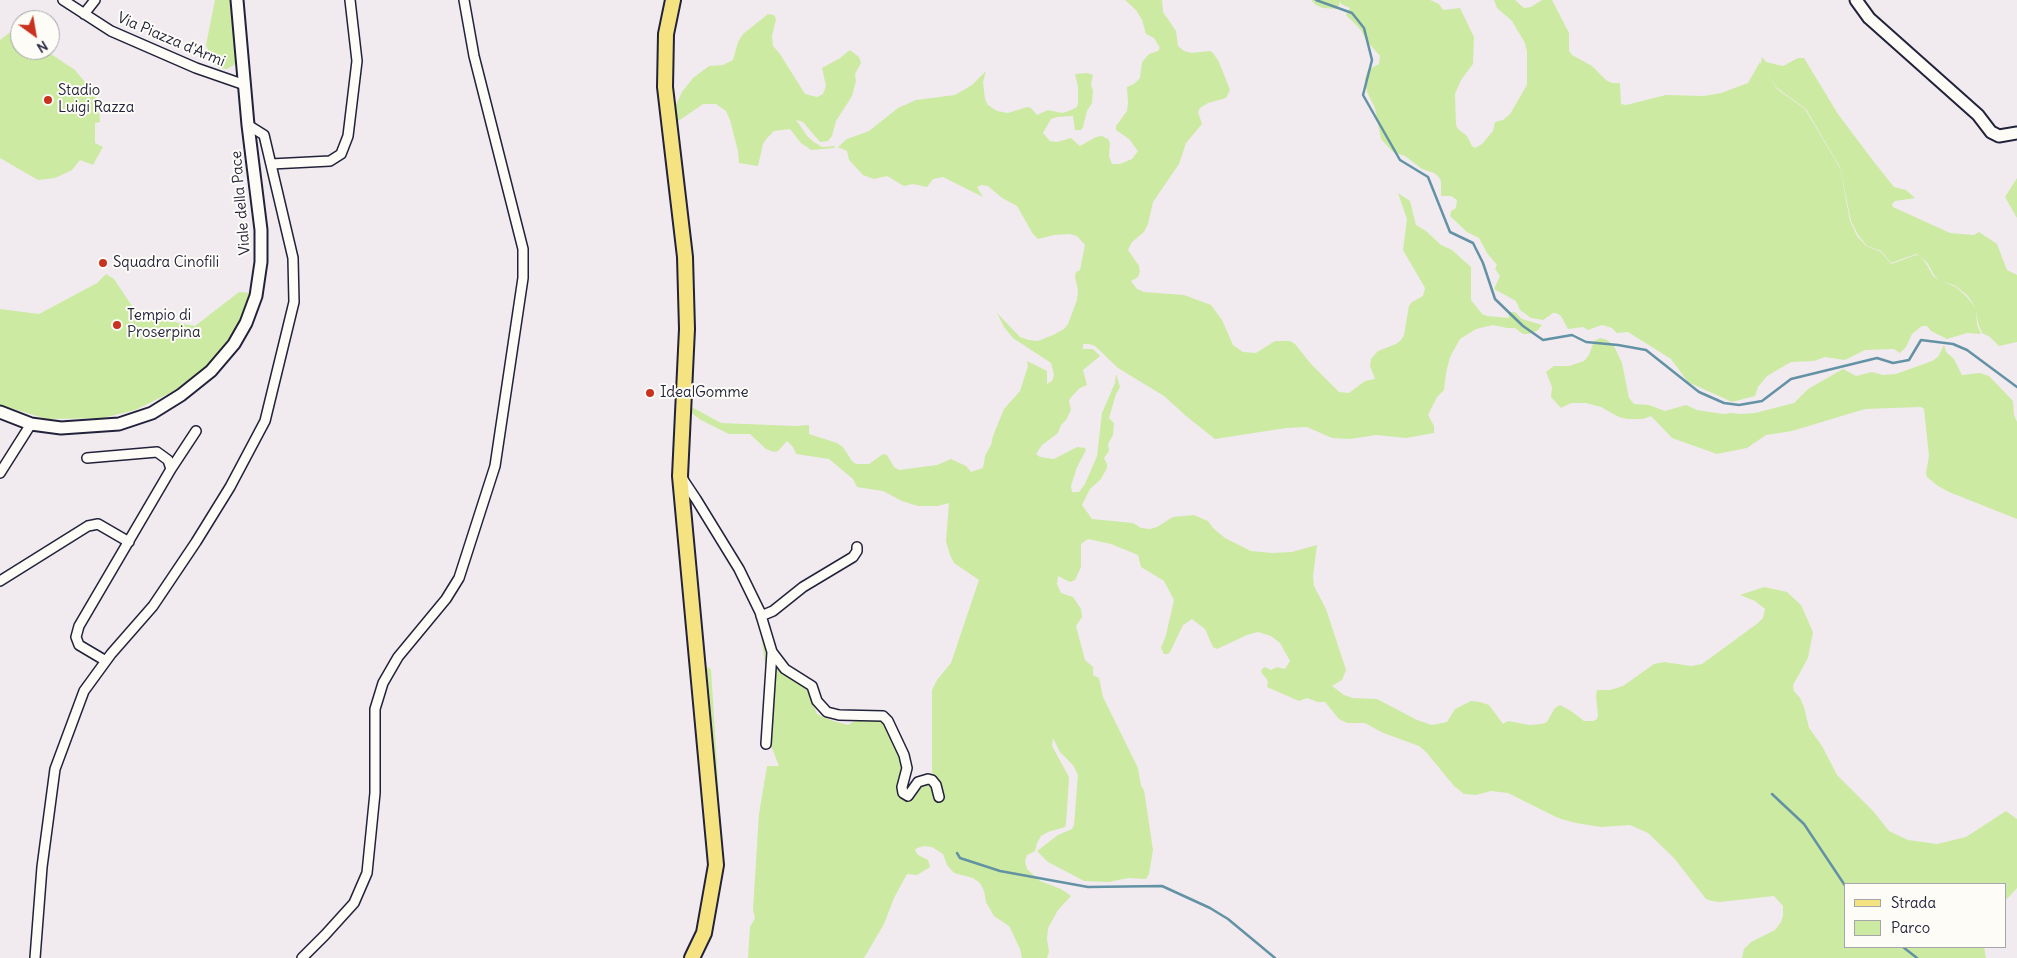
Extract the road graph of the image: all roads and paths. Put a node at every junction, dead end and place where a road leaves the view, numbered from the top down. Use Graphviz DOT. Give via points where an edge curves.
graph roads {
  1 [pos="64,0"];
  2 [pos="95,0"];
  3 [pos="237,0"];
  4 [pos="350,0"];
  5 [pos="464,0"];
  6 [pos="673,0"];
  7 [pos="1856,0"];
  8 [pos="84,14"];
  9 [pos="245,85"];
  10 [pos="248,125"];
  11 [pos="2017,133"];
  12 [pos="271,164"];
  13 [pos="0,412"];
  14 [pos="30,424"];
  15 [pos="196,431"];
  16 [pos="87,458"];
  17 [pos="170,469"];
  18 [pos="0,473"];
  19 [pos="680,476"];
  20 [pos="129,542"];
  21 [pos="857,546"];
  22 [pos="0,581"];
  23 [pos="761,616"];
  24 [pos="772,652"];
  25 [pos="106,661"];
  26 [pos="766,744"];
  27 [pos="939,798"];
  28 [pos="35,958"];
  29 [pos="302,958"];
  30 [pos="692,958"];
  1 -- 8 [label="street, Via Piazza d'Armi"];
  2 -- 8 [label="street"];
  3 -- 9 [label="main road, Viale della Pace"];
  4 -- 12 [label="street" via="357,61 348,136 341,154 330,161"];
  5 -- 29 [label="street" via="474,56 523,249 523,278 495,466 459,578 446,599 398,657 383,684 375,709 374,793 367,873 354,903"];
  6 -- 19 [label="main road" via="666,34 665,87 685,257 687,330"];
  7 -- 11 [label="main road" via="1868,18 1973,110 1991,132 1999,136"];
  8 -- 9 [label="street, Via Piazza d'Armi" via="111,31 196,68"];
  9 -- 10 [label="main road, Viale della Pace"];
  10 -- 12 [label="street" via="264,134"];
  10 -- 14 [label="main road, Viale della Pace" via="261,230 261,262 256,296 234,344 211,371 152,413 119,424 89,427"];
  12 -- 25 [label="street" via="293,258 294,302 265,421 196,542 152,606"];
  13 -- 14 [label="main road, Viale della Pace"];
  14 -- 18 [label="street"];
  15 -- 17 [label="street"];
  16 -- 17 [label="street" via="157,452 168,460"];
  17 -- 20 [label="street"];
  19 -- 23 [label="street" via="738,569"];
  19 -- 30 [label="main road" via="716,865 704,933"];
  20 -- 22 [label="street" via="98,524 88,526"];
  20 -- 25 [label="street" via="79,626 76,637 79,645"];
  21 -- 23 [label="street" via="853,557"];
  23 -- 24 [label="street"];
  24 -- 26 [label="street"];
  24 -- 27 [label="street" via="785,669 812,686 817,701 827,712 882,716 888,720 907,768 903,793 908,796 918,782 928,779 936,785"];
  25 -- 28 [label="street" via="84,691 56,769 42,867"];
}
